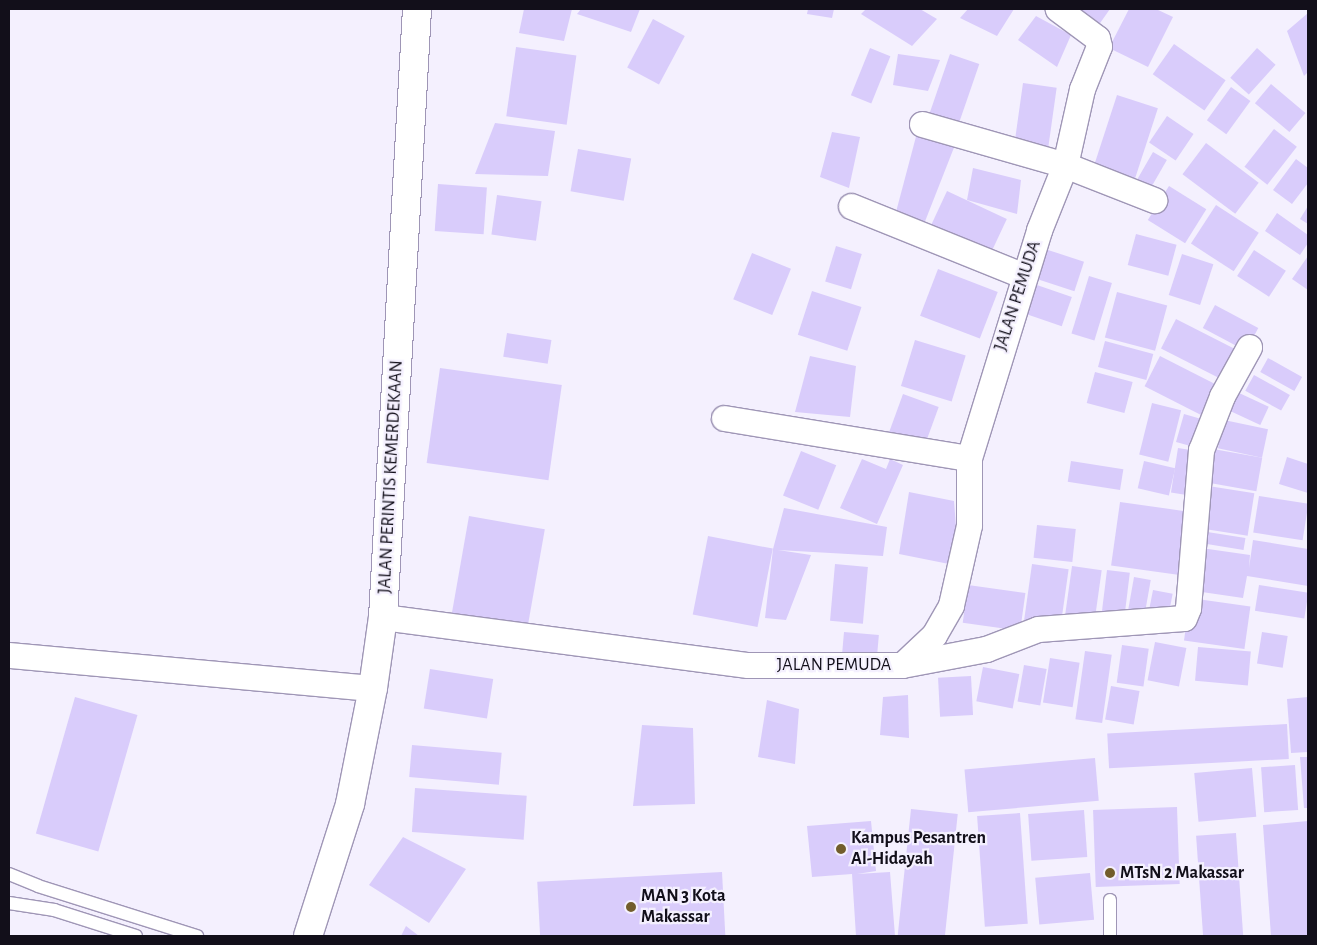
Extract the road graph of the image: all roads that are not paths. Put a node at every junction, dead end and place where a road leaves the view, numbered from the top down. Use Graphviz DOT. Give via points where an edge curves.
graph roads {
  1 [pos="417,9"];
  2 [pos="1058,9"];
  3 [pos="922,124"];
  4 [pos="1065,165"];
  5 [pos="1154,200"];
  6 [pos="851,206"];
  7 [pos="1024,276"];
  8 [pos="1249,347"];
  9 [pos="724,418"];
  10 [pos="969,458"];
  11 [pos="383,617"];
  12 [pos="9,655"];
  13 [pos="902,665"];
  14 [pos="9,672"];
  15 [pos="372,695"];
  16 [pos="9,874"];
  17 [pos="38,886"];
  18 [pos="1110,900"];
  19 [pos="9,902"];
  20 [pos="35,907"];
  21 [pos="136,936"];
  22 [pos="197,936"];
  23 [pos="308,936"];
  24 [pos="1110,936"];
  1 -- 11 [label="highway, JALAN PERINTIS KEMERDEKAAN"];
  2 -- 4 [label="street, JALAN PEMUDA" via="1100,41 1082,89"];
  3 -- 4 [label="street"];
  4 -- 5 [label="street"];
  4 -- 7 [label="street, JALAN PEMUDA"];
  6 -- 7 [label="street"];
  7 -- 10 [label="street, JALAN PEMUDA"];
  8 -- 13 [label="street" via="1222,396 1201,450 1188,608 1184,618 1038,629 986,649"];
  9 -- 10 [label="street"];
  10 -- 13 [label="street, JALAN PEMUDA" via="969,525 952,604 934,635"];
  11 -- 13 [label="street, JALAN PEMUDA" via="748,665"];
  11 -- 15 [label="highway, JALAN PERINTIS KEMERDEKAAN"];
  12 -- 15 [label="street"];
  14 -- 15 [label="street"];
  15 -- 23 [label="highway, JALAN PERINTIS KEMERDEKAAN" via="350,804"];
  16 -- 17 [label="lane"];
  17 -- 20 [label="lane"];
  17 -- 22 [label="lane"];
  18 -- 24 [label="lane"];
  19 -- 20 [label="lane"];
  20 -- 21 [label="lane"];
}
